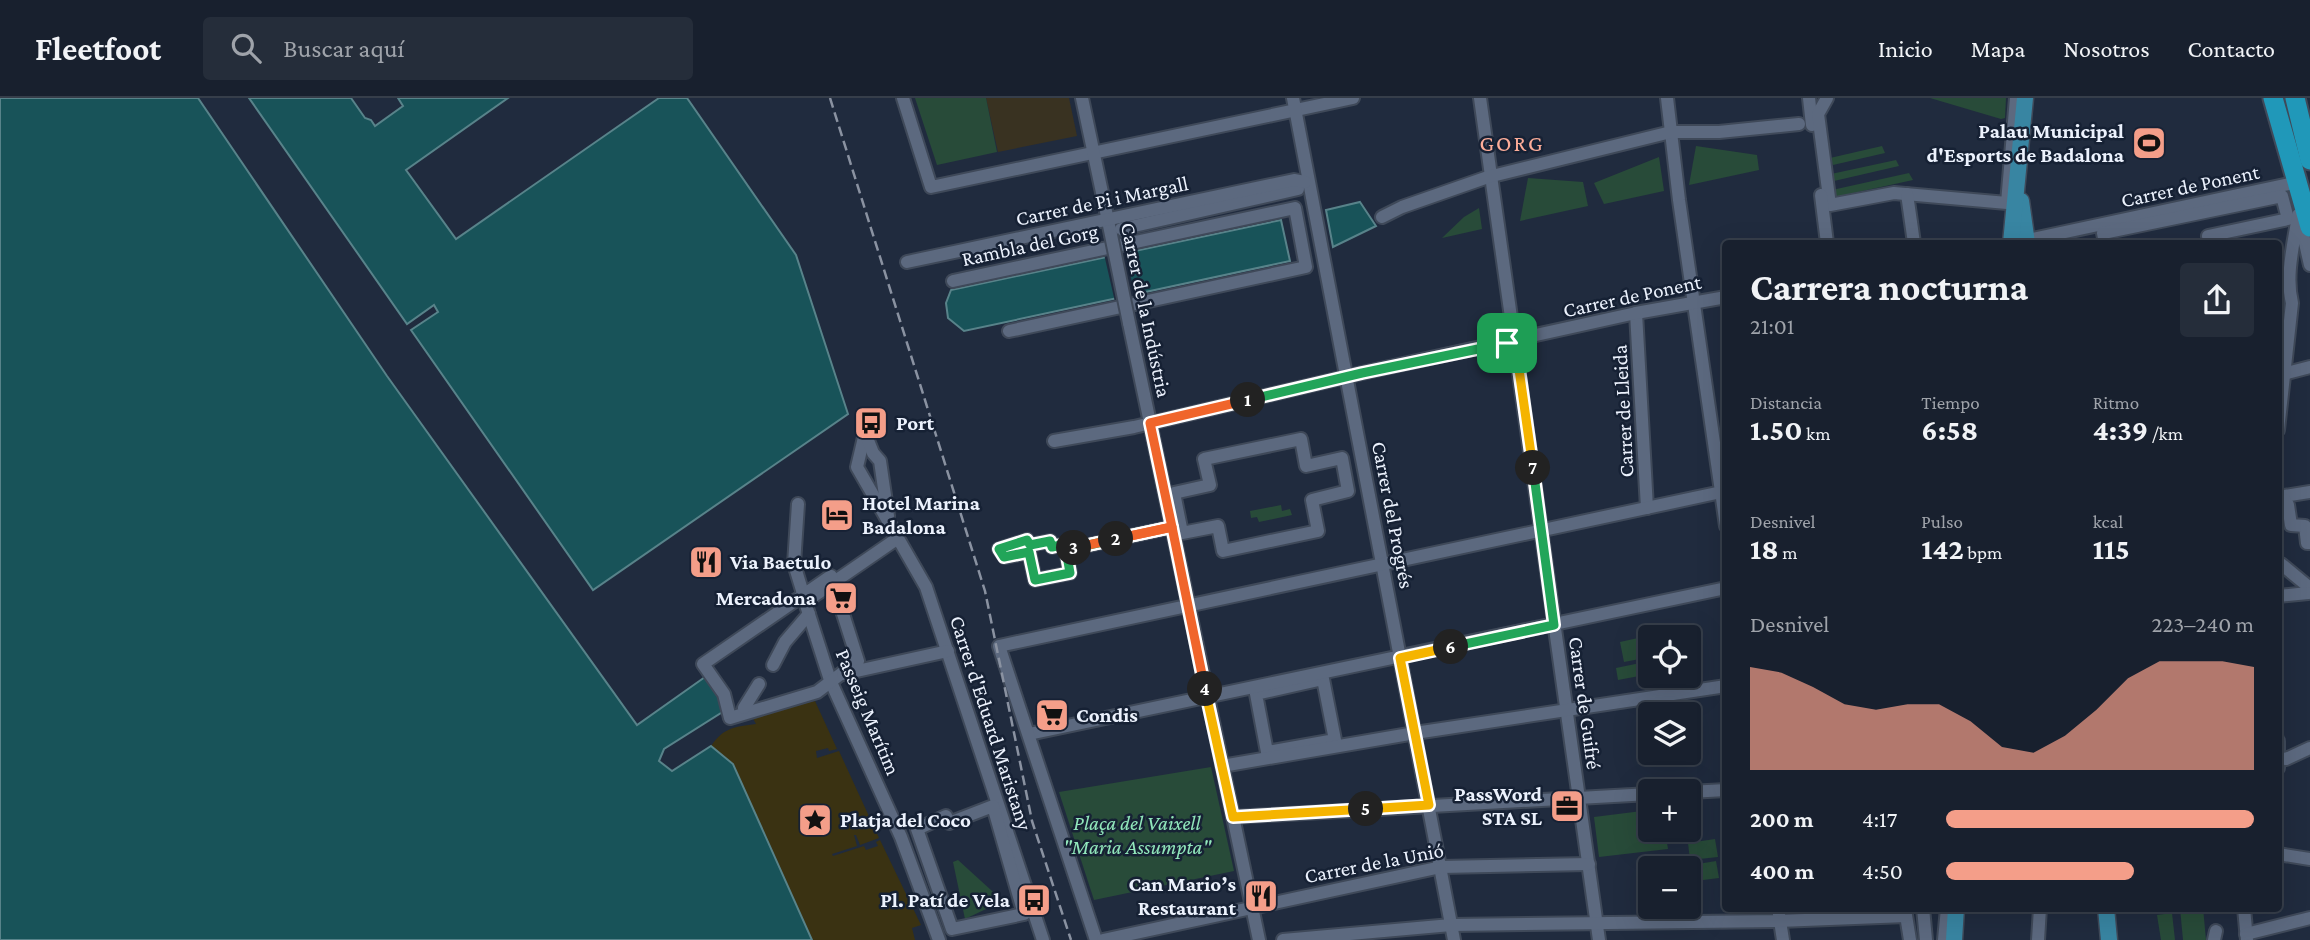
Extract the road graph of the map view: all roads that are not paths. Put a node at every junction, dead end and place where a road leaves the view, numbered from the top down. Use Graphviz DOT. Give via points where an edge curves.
graph roads {
  1 [pos="903,98"];
  2 [pos="1082,98"];
  3 [pos="1353,98"];
  4 [pos="1480,98"];
  5 [pos="1667,98"];
  6 [pos="1809,98"];
  7 [pos="1827,98"];
  8 [pos="2016,98"];
  9 [pos="2025,98"];
  10 [pos="2272,98"];
  11 [pos="2295,98"];
  12 [pos="1295,104"];
  13 [pos="1799,124"];
  14 [pos="1671,132"];
  15 [pos="1094,151"];
  16 [pos="2310,160"];
  17 [pos="1491,176"];
  18 [pos="2289,184"];
  19 [pos="1305,188"];
  20 [pos="1907,194"];
  21 [pos="1382,217"];
  22 [pos="1108,219"];
  23 [pos="2304,221"];
  24 [pos="1116,232"];
  25 [pos="1827,240"];
  26 [pos="1913,240"];
  27 [pos="2019,240"];
  28 [pos="2033,240"];
  29 [pos="2104,240"];
  30 [pos="2208,240"];
  31 [pos="907,262"];
  32 [pos="2310,265"];
  33 [pos="953,281"];
  34 [pos="1722,298"];
  35 [pos="1694,302"];
  36 [pos="1636,313"];
  37 [pos="1009,331"];
  38 [pos="1515,341"];
  39 [pos="2310,367"];
  40 [pos="2282,374"];
  41 [pos="1347,377"];
  42 [pos="1150,423"];
  43 [pos="1301,439"];
  44 [pos="1054,441"];
  45 [pos="873,453"];
  46 [pos="858,460"];
  47 [pos="881,467"];
  48 [pos="861,473"];
  49 [pos="1722,485"];
  50 [pos="1722,492"];
  51 [pos="2310,492"];
  52 [pos="2282,499"];
  53 [pos="2282,500"];
  54 [pos="798,504"];
  55 [pos="1647,508"];
  56 [pos="889,524"];
  57 [pos="1172,527"];
  58 [pos="1541,531"];
  59 [pos="898,538"];
  60 [pos="2310,543"];
  61 [pos="1066,550"];
  62 [pos="1382,565"];
  63 [pos="2282,571"];
  64 [pos="833,582"];
  65 [pos="1722,589"];
  66 [pos="2309,591"];
  67 [pos="2282,595"];
  68 [pos="806,604"];
  69 [pos="1188,604"];
  70 [pos="1554,625"];
  71 [pos="948,651"];
  72 [pos="1400,658"];
  73 [pos="711,663"];
  74 [pos="773,665"];
  75 [pos="835,678"];
  76 [pos="759,684"];
  77 [pos="1722,687"];
  78 [pos="1255,694"];
  79 [pos="1207,698"];
  80 [pos="744,708"];
  81 [pos="1566,710"];
  82 [pos="728,711"];
  83 [pos="1415,733"];
  84 [pos="1029,734"];
  85 [pos="2310,748"];
  86 [pos="2282,761"];
  87 [pos="1222,766"];
  88 [pos="1722,790"];
  89 [pos="1701,791"];
  90 [pos="1638,795"];
  91 [pos="1579,798"];
  92 [pos="1429,805"];
  93 [pos="1233,817"];
  94 [pos="917,829"];
  95 [pos="2282,855"];
  96 [pos="2310,859"];
  97 [pos="1589,864"];
  98 [pos="1441,867"];
  99 [pos="1252,907"];
  100 [pos="1906,912"];
  101 [pos="1923,912"];
  102 [pos="1947,912"];
  103 [pos="1956,912"];
  104 [pos="2040,912"];
  105 [pos="2106,912"];
  106 [pos="2244,912"];
  107 [pos="1778,915"];
  108 [pos="2310,918"];
  109 [pos="1597,922"];
  110 [pos="1451,925"];
  111 [pos="2247,937"];
  112 [pos="939,940"];
  113 [pos="1043,940"];
  114 [pos="1096,940"];
  115 [pos="1103,940"];
  116 [pos="1259,940"];
  117 [pos="1283,940"];
  118 [pos="1454,940"];
  119 [pos="1599,940"];
  120 [pos="1783,940"];
  121 [pos="1910,940"];
  122 [pos="1926,940"];
  123 [pos="1944,940"];
  124 [pos="1954,940"];
  125 [pos="2038,940"];
  126 [pos="2109,940"];
  1 -- 15 [label="street" via="931,187"];
  2 -- 15 [label="street, Carrer de la Indústria"];
  3 -- 12 [label="street"];
  4 -- 17 [label="street, Carrer de Guifré"];
  5 -- 14 [label="street"];
  6 -- 25 [label="street"];
  7 -- 20 [label="street" via="1818,118 1830,205"];
  8 -- 20 [label="street" via="2007,203"];
  9 -- 27 [label="main road"];
  10 -- 18 [label="street"];
  10 -- 23 [label="highway"];
  11 -- 16 [label="highway"];
  12 -- 15 [label="street"];
  12 -- 19 [label="street, Carrer del Progrés"];
  13 -- 14 [label="street"];
  14 -- 17 [label="street"];
  14 -- 35 [label="street"];
  15 -- 22 [label="street, Carrer de la Indústria"];
  17 -- 21 [label="street"];
  17 -- 38 [label="street, Carrer de Guifré"];
  18 -- 23 [label="street"];
  18 -- 28 [label="street, Carrer de Ponent"];
  19 -- 22 [label="street, Carrer de Pi i Margall" via="1294,180"];
  19 -- 24 [label="street"];
  19 -- 41 [label="street, Carrer del Progrés"];
  20 -- 26 [label="street"];
  22 -- 24 [label="street, Carrer de la Indústria"];
  22 -- 31 [label="street, Carrer de Pi i Margall"];
  23 -- 32 [label="street"];
  23 -- 40 [label="street" via="2288,290 2292,303"];
  24 -- 42 [label="street, Carrer de la Indústria, bridge"];
  29 -- 30 [label="street" via="2103,233 2282,196 2288,219 2208,236"];
  33 -- 37 [label="street, Rambla del Gorg" via="1295,208 1306,267"];
  34 -- 35 [label="street, Carrer de Ponent"];
  35 -- 36 [label="street, Carrer de Ponent"];
  35 -- 49 [label="street"];
  36 -- 38 [label="street, Carrer de Ponent"];
  36 -- 55 [label="street, Carrer de Lleida"];
  38 -- 41 [label="street, Carrer de Ponent"];
  38 -- 58 [label="street, Carrer de Guifré"];
  39 -- 40 [label="street"];
  41 -- 42 [label="street, Carrer de Ponent"];
  41 -- 62 [label="street, Carrer del Progrés"];
  42 -- 44 [label="street, Carrer de Ponent"];
  42 -- 57 [label="street, Carrer de la Indústria"];
  43 -- 43 [label="street" via="1306,466 1342,458 1348,492 1312,500 1318,531 1223,551 1218,526 1182,533 1174,493 1210,485 1204,459"];
  45 -- 46 [label="street" via="864,453"];
  45 -- 46 [label="street" via="865,433"];
  45 -- 47 [label="street"];
  46 -- 48 [label="street"];
  47 -- 48 [label="street" via="873,475"];
  47 -- 56 [label="street, Carrer d'Eduard Maristany"];
  48 -- 56 [label="street, Carrer d'Eduard Maristany"];
  50 -- 55 [label="street"];
  51 -- 52 [label="street"];
  53 -- 60 [label="street" via="2288,505 2291,526 2305,526"];
  54 -- 68 [label="street, Passeig Marítim" via="794,564"];
  55 -- 58 [label="street"];
  56 -- 59 [label="street, Carrer d'Eduard Maristany"];
  57 -- 61 [label="street"];
  57 -- 69 [label="street, Carrer de la Indústria"];
  58 -- 62 [label="street"];
  58 -- 70 [label="street, Carrer de Guifré"];
  59 -- 64 [label="street"];
  59 -- 71 [label="street, Carrer d'Eduard Maristany" via="926,587"];
  61 -- 61 [label="street" via="1065,544 1030,545 1027,540 999,549 1004,557 1029,552 1035,580 1070,573"];
  62 -- 69 [label="street"];
  62 -- 72 [label="street, Carrer del Progrés"];
  63 -- 66 [label="street"];
  64 -- 68 [label="street"];
  64 -- 75 [label="street" via="858,661"];
  65 -- 70 [label="street"];
  66 -- 67 [label="street"];
  68 -- 73 [label="street"];
  68 -- 74 [label="street"];
  68 -- 75 [label="street, Passeig Marítim"];
  68 -- 82 [label="street" via="703,664 724,694"];
  69 -- 79 [label="street, Carrer de la Indústria"];
  69 -- 84 [label="street, Carrer d'Eduard Maristany" via="999,646"];
  70 -- 72 [label="street"];
  70 -- 81 [label="street, Carrer de Guifré"];
  71 -- 75 [label="street"];
  71 -- 113 [label="street, Carrer d'Eduard Maristany"];
  72 -- 79 [label="street"];
  72 -- 83 [label="street, Carrer del Progrés"];
  75 -- 80 [label="street"];
  75 -- 82 [label="street" via="817,692 730,718"];
  75 -- 112 [label="street, Passeig Marítim"];
  76 -- 80 [label="street"];
  77 -- 81 [label="street"];
  78 -- 78 [label="street" via="1267,752 1335,740 1324,679"];
  79 -- 84 [label="street"];
  79 -- 87 [label="street, Carrer de la Indústria"];
  80 -- 82 [label="street"];
  81 -- 83 [label="street"];
  81 -- 91 [label="street, Carrer de Guifré"];
  83 -- 87 [label="street"];
  83 -- 92 [label="street, Carrer del Progrés"];
  84 -- 114 [label="street, Carrer d'Eduard Maristany"];
  85 -- 86 [label="street"];
  87 -- 93 [label="street, Carrer de la Indústria"];
  88 -- 89 [label="street"];
  90 -- 91 [label="street"];
  91 -- 92 [label="street"];
  91 -- 97 [label="street, Carrer de Guifré"];
  92 -- 93 [label="street"];
  92 -- 98 [label="street, Carrer del Progrés"];
  93 -- 99 [label="street, Carrer de la Indústria"];
  94 -- 94 [label="street" via="952,929 1024,914 993,806 949,823 946,816"];
  95 -- 96 [label="street"];
  97 -- 98 [label="street, Carrer de la Unió"];
  97 -- 109 [label="street, Carrer de Guifré"];
  98 -- 99 [label="street, Carrer de la Unió"];
  98 -- 110 [label="street, Carrer del Progrés"];
  99 -- 115 [label="street, Carrer de la Unió"];
  99 -- 116 [label="street, Carrer de la Indústria"];
  100 -- 107 [label="street"];
  100 -- 121 [label="street"];
  101 -- 122 [label="street"];
  102 -- 123 [label="street"];
  103 -- 124 [label="main road"];
  104 -- 125 [label="street"];
  105 -- 126 [label="main road"];
  106 -- 111 [label="street"];
  107 -- 109 [label="street"];
  107 -- 120 [label="street"];
  108 -- 111 [label="street"];
  109 -- 110 [label="street"];
  109 -- 119 [label="street, Carrer de Guifré"];
  110 -- 117 [label="street"];
  110 -- 118 [label="street, Carrer del Progrés"];
}
